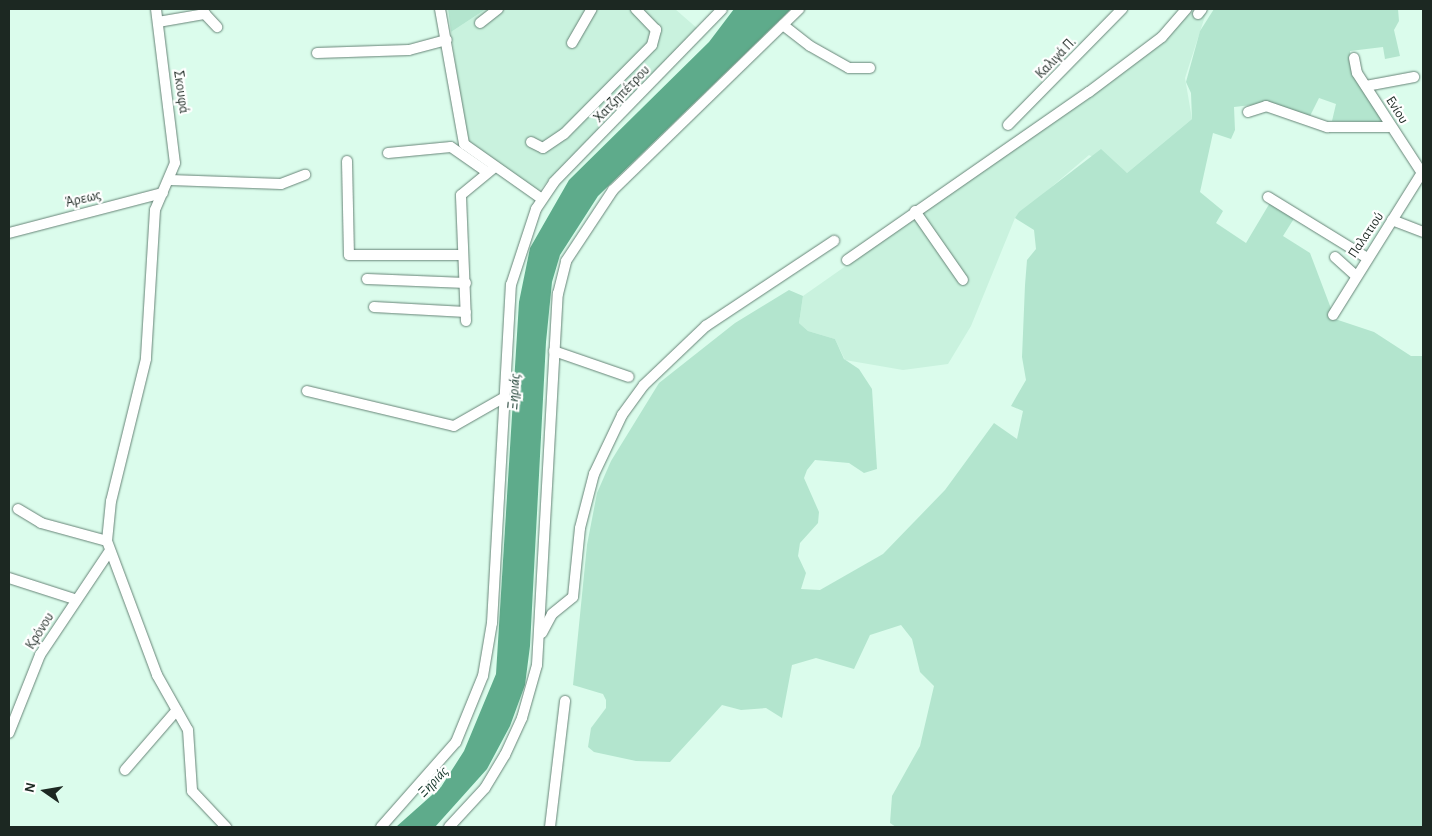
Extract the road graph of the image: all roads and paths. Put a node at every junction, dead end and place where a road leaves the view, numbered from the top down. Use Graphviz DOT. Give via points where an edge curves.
graph roads {
  1 [pos="156,9"];
  2 [pos="440,9"];
  3 [pos="498,9"];
  4 [pos="592,9"];
  5 [pos="636,9"];
  6 [pos="722,9"];
  7 [pos="798,9"];
  8 [pos="1122,9"];
  9 [pos="1186,9"];
  10 [pos="158,22"];
  11 [pos="480,23"];
  12 [pos="783,25"];
  13 [pos="217,26"];
  14 [pos="447,40"];
  15 [pos="572,43"];
  16 [pos="317,53"];
  17 [pos="1354,58"];
  18 [pos="870,68"];
  19 [pos="1414,77"];
  20 [pos="1366,86"];
  21 [pos="1248,112"];
  22 [pos="1008,125"];
  23 [pos="1391,127"];
  24 [pos="531,142"];
  25 [pos="388,152"];
  26 [pos="347,161"];
  27 [pos="491,170"];
  28 [pos="1423,172"];
  29 [pos="305,175"];
  30 [pos="170,180"];
  31 [pos="163,193"];
  32 [pos="1268,197"];
  33 [pos="542,199"];
  34 [pos="915,211"];
  35 [pos="1392,220"];
  36 [pos="1423,232"];
  37 [pos="9,233"];
  38 [pos="834,241"];
  39 [pos="463,255"];
  40 [pos="1335,257"];
  41 [pos="1366,258"];
  42 [pos="847,260"];
  43 [pos="1356,276"];
  44 [pos="367,279"];
  45 [pos="963,280"];
  46 [pos="466,283"];
  47 [pos="374,307"];
  48 [pos="1333,315"];
  49 [pos="554,351"];
  50 [pos="629,377"];
  51 [pos="307,391"];
  52 [pos="503,398"];
  53 [pos="18,509"];
  54 [pos="107,541"];
  55 [pos="109,552"];
  56 [pos="9,578"];
  57 [pos="77,600"];
  58 [pos="539,639"];
  59 [pos="565,701"];
  60 [pos="177,710"];
  61 [pos="9,732"];
  62 [pos="125,770"];
  63 [pos="226,827"];
  64 [pos="381,827"];
  65 [pos="449,827"];
  66 [pos="550,827"];
  1 -- 10 [label="street, Σκουφά"];
  2 -- 14 [label="street"];
  3 -- 11 [label="street"];
  4 -- 15 [label="street"];
  5 -- 24 [label="street" via="656,30 652,45 556,140 543,148"];
  6 -- 33 [label="street, Χατζηπέτρου"];
  7 -- 12 [label="street"];
  8 -- 22 [label="street, Καλιγά Π."];
  9 -- 34 [label="street" via="1162,37 1089,92"];
  10 -- 13 [label="street" via="205,14"];
  10 -- 30 [label="street, Σκουφά" via="176,153"];
  12 -- 18 [label="street" via="810,46 849,68"];
  12 -- 49 [label="street" via="595,212 562,270"];
  14 -- 16 [label="street" via="409,50"];
  14 -- 27 [label="street" via="462,141"];
  17 -- 20 [label="street, Ενίου"];
  19 -- 20 [label="street"];
  20 -- 23 [label="street, Ενίου"];
  21 -- 23 [label="street" via="1266,106 1327,127"];
  23 -- 28 [label="street, Ενίου"];
  25 -- 27 [label="street" via="451,147"];
  26 -- 39 [label="street" via="349,255"];
  27 -- 33 [label="street"];
  27 -- 39 [label="street" via="461,195"];
  28 -- 35 [label="street, Παλατιού"];
  29 -- 30 [label="street" via="278,184"];
  30 -- 31 [label="street, Σκουφά"];
  31 -- 37 [label="street, Άρεως"];
  31 -- 54 [label="street, Σκουφά" via="154,220 146,360 111,501"];
  32 -- 41 [label="street"];
  33 -- 52 [label="street" via="515,266"];
  34 -- 42 [label="street"];
  34 -- 45 [label="street"];
  35 -- 36 [label="street"];
  35 -- 41 [label="street, Παλατιού"];
  38 -- 58 [label="street" via="706,326 644,385 618,424 594,474 580,528 573,597 552,614"];
  39 -- 46 [label="street"];
  40 -- 43 [label="street"];
  41 -- 43 [label="street, Παλατιού"];
  43 -- 48 [label="street, Παλατιού"];
  44 -- 46 [label="street"];
  46 -- 47 [label="street" via="466,316"];
  49 -- 50 [label="street"];
  49 -- 58 [label="street"];
  51 -- 52 [label="street" via="454,426"];
  52 -- 64 [label="street" via="492,623 480,684 456,742"];
  53 -- 54 [label="street" via="42,523"];
  54 -- 55 [label="street, Σκουφά"];
  55 -- 57 [label="street, Κρόνου"];
  55 -- 60 [label="street, Σκουφά" via="157,675"];
  56 -- 57 [label="street"];
  57 -- 61 [label="street, Κρόνου" via="40,655"];
  58 -- 65 [label="street" via="530,696 516,733 485,788"];
  59 -- 66 [label="street"];
  60 -- 62 [label="street"];
  60 -- 63 [label="street, Σκουφά" via="190,736 194,795"];
}
